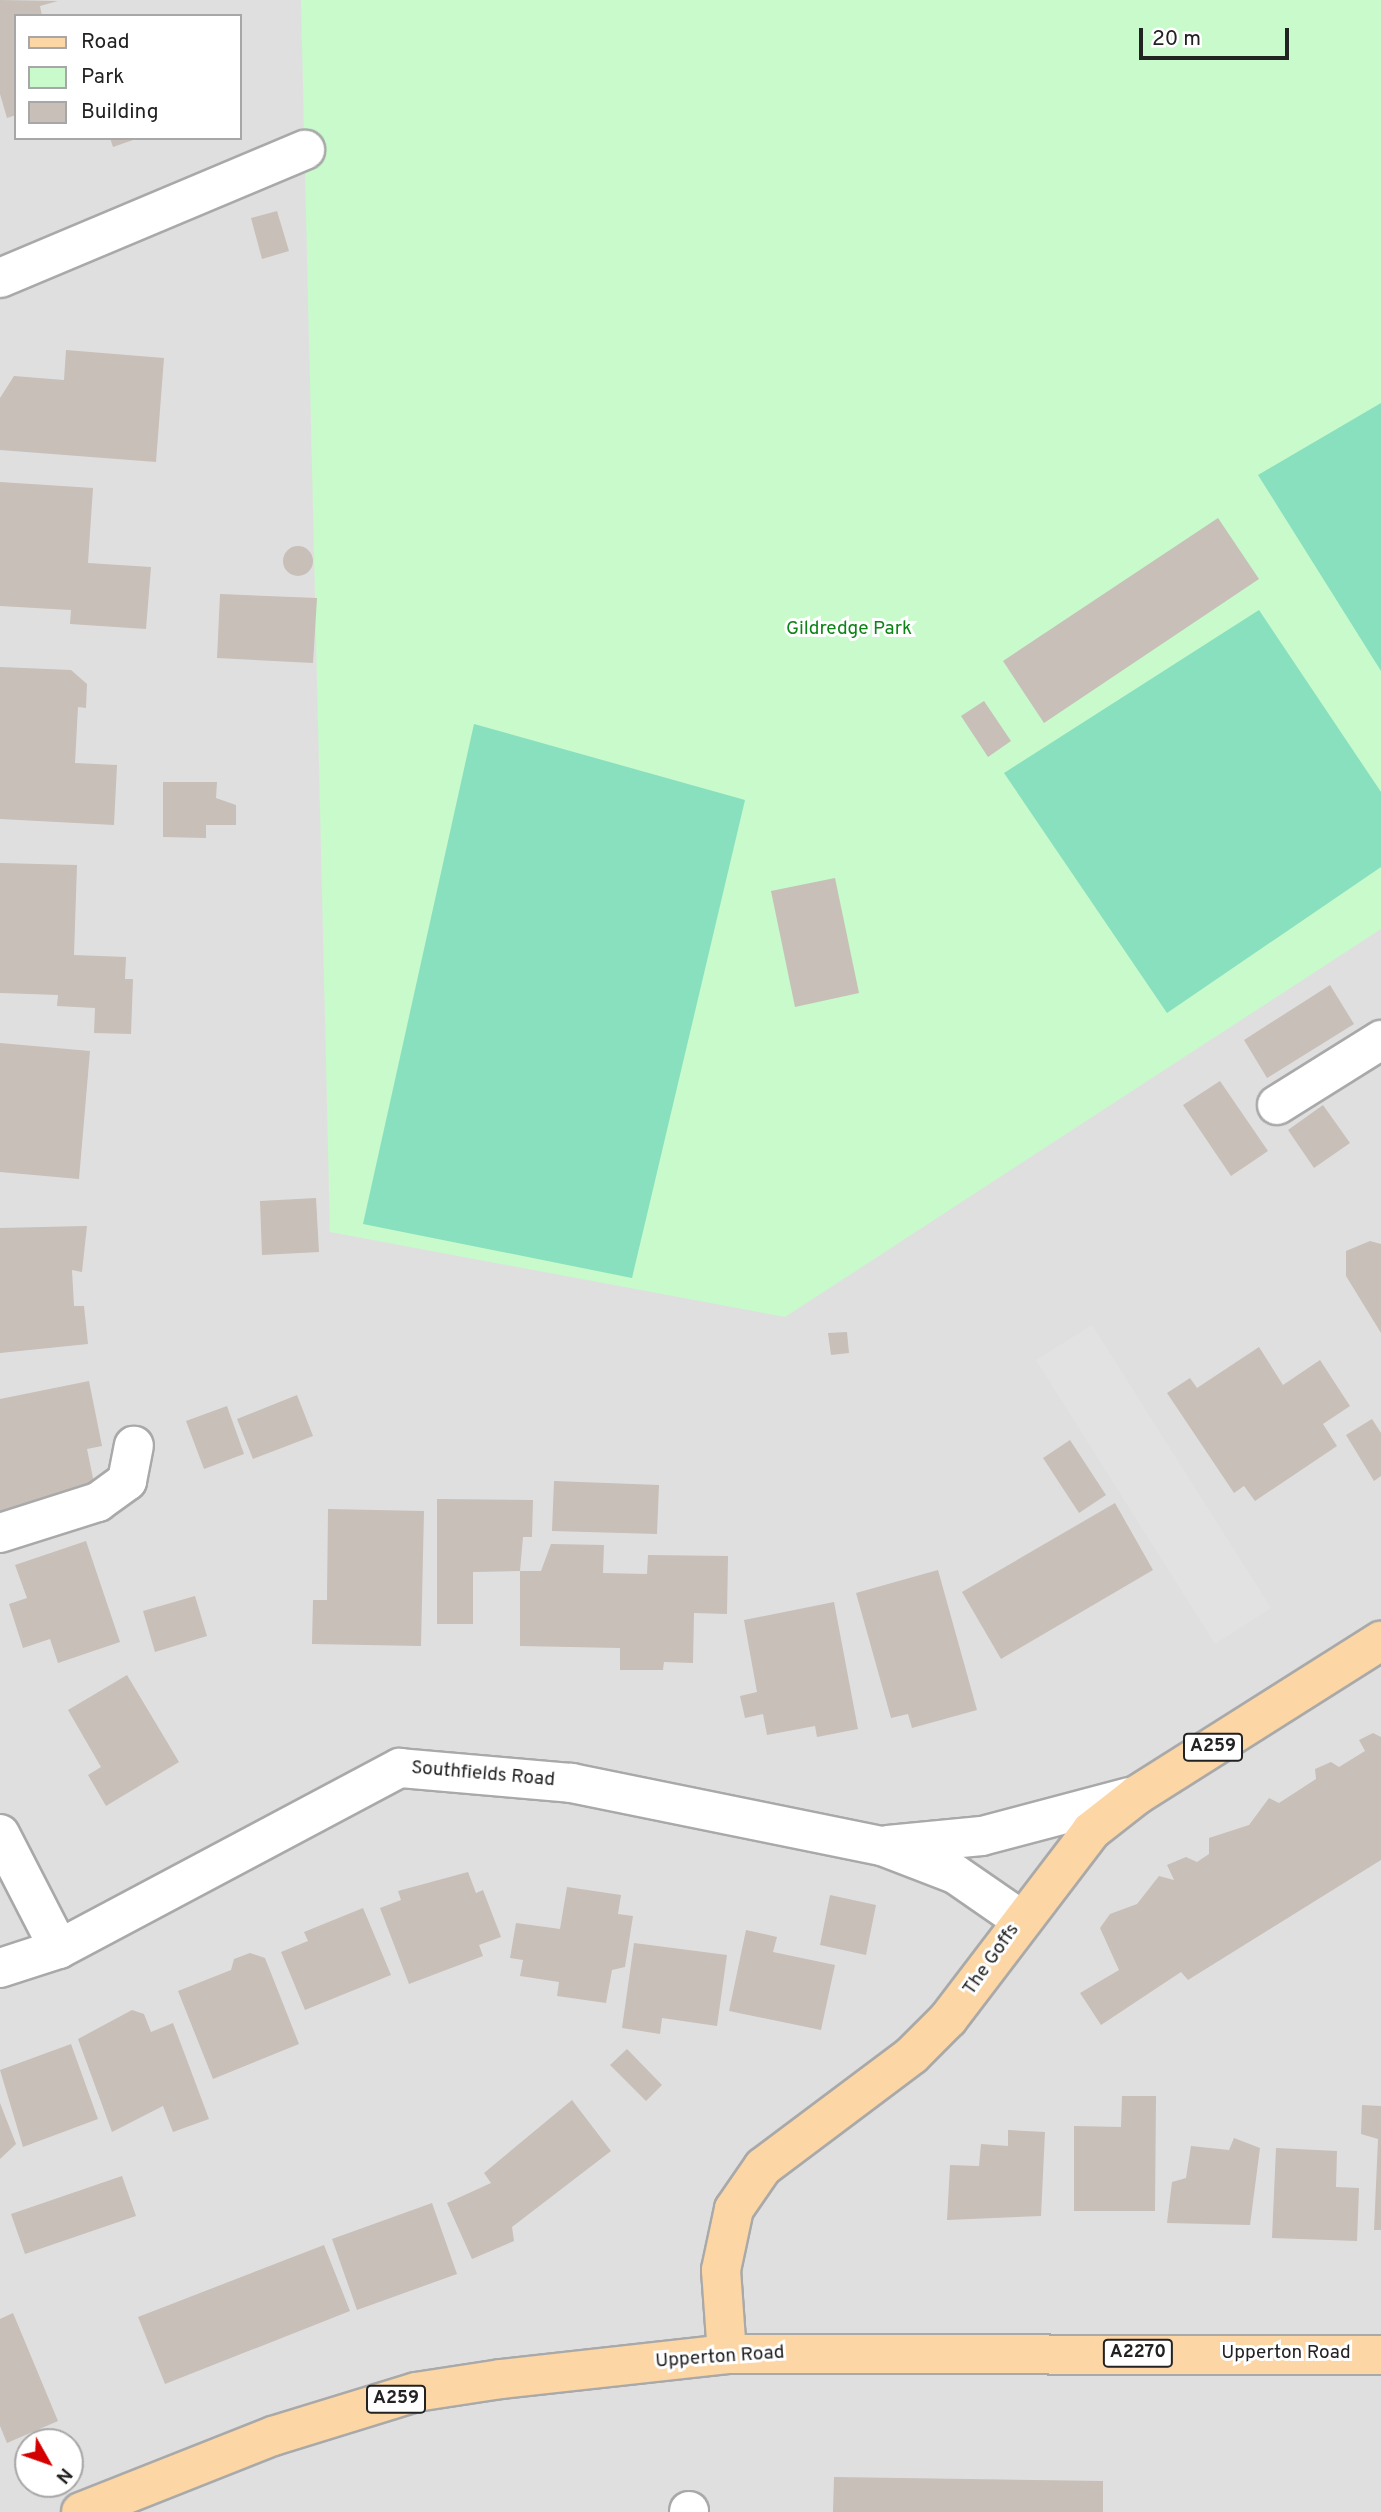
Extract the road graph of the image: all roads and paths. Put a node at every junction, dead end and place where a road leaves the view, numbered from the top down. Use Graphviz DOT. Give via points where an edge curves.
graph roads {
  1 [pos="305,150"];
  2 [pos="0,278"];
  3 [pos="1381,1040"];
  4 [pos="1277,1105"];
  5 [pos="134,1446"];
  6 [pos="0,1533"];
  7 [pos="1381,1641"];
  8 [pos="1137,1795"];
  9 [pos="0,1834"];
  10 [pos="882,1846"];
  11 [pos="1020,1919"];
  12 [pos="59,1949"];
  13 [pos="0,1968"];
  14 [pos="727,2354"];
  15 [pos="1381,2355"];
  16 [pos="81,2512"];
  1 -- 2 [label="street"];
  3 -- 4 [label="street"];
  5 -- 6 [label="street" via="127,1480 98,1502"];
  7 -- 8 [label="main road, The Goffs / A259"];
  8 -- 10 [label="street, Southfields Road" via="1075,1816 982,1836"];
  8 -- 11 [label="main road, The Goffs / A259" via="1091,1831"];
  9 -- 12 [label="street"];
  10 -- 11 [label="street, Southfields Road" via="955,1874"];
  10 -- 12 [label="street, Southfields Road" via="571,1783 400,1768"];
  11 -- 14 [label="main road, The Goffs / A259" via="948,2019 912,2054 763,2167 734,2209 722,2270"];
  12 -- 13 [label="street, Southfields Road"];
  14 -- 15 [label="main road, Upperton Road / A2270"];
  14 -- 16 [label="main road, Upperton Road / A259" via="416,2392 273,2436"];
}
